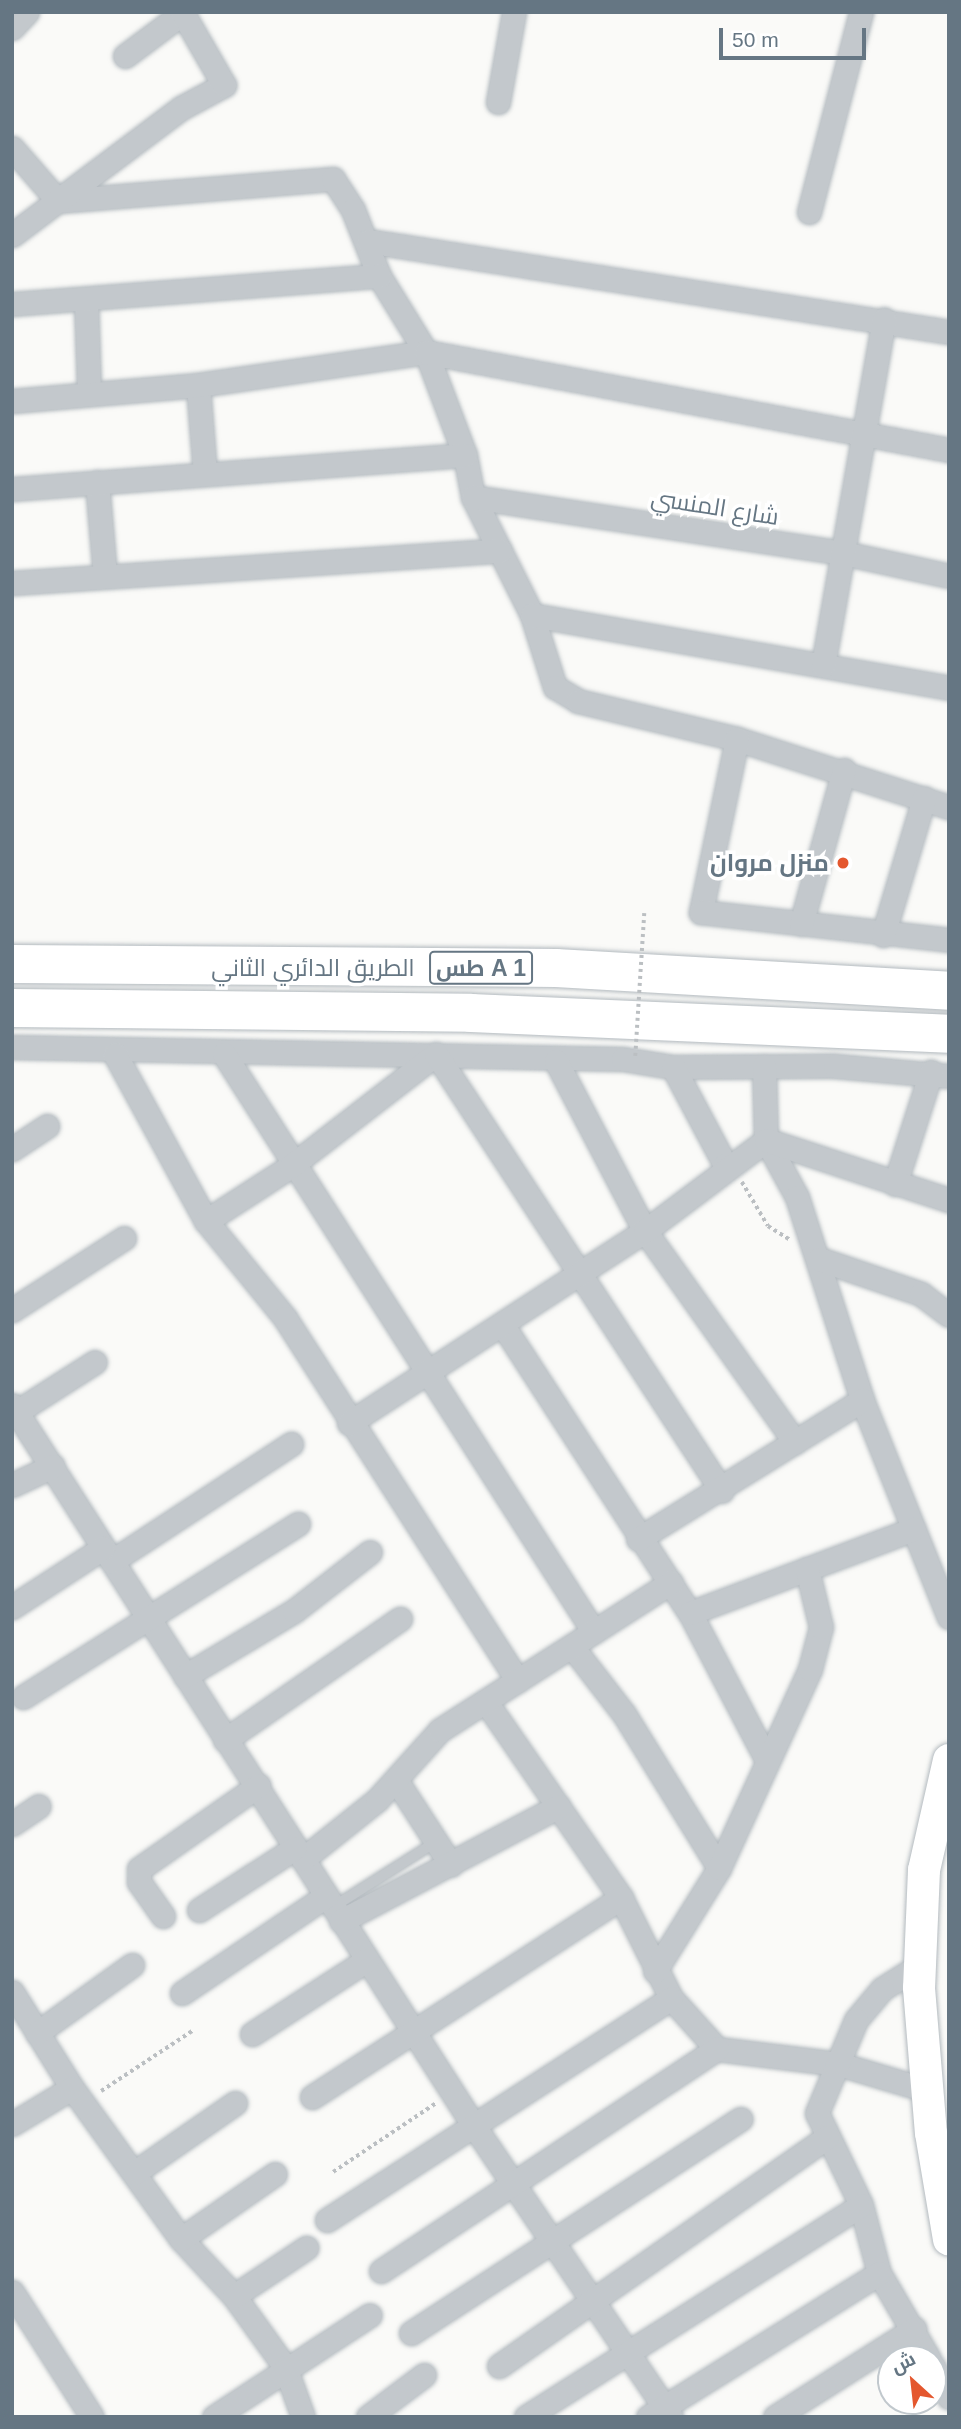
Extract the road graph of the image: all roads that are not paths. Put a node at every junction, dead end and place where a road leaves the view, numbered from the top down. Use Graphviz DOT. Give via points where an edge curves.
graph roads {
  1 [pos="27,12"];
  2 [pos="514,12"];
  3 [pos="861,12"];
  4 [pos="183,13"];
  5 [pos="12,28"];
  6 [pos="125,56"];
  7 [pos="498,102"];
  8 [pos="12,148"];
  9 [pos="58,201"];
  10 [pos="809,212"];
  11 [pos="12,235"];
  12 [pos="368,241"];
  13 [pos="379,276"];
  14 [pos="86,300"];
  15 [pos="12,304"];
  16 [pos="884,319"];
  17 [pos="949,332"];
  18 [pos="426,352"];
  19 [pos="198,385"];
  20 [pos="89,392"];
  21 [pos="12,401"];
  22 [pos="867,436"];
  23 [pos="949,450"];
  24 [pos="465,455"];
  25 [pos="205,474"];
  26 [pos="97,482"];
  27 [pos="12,489"];
  28 [pos="473,497"];
  29 [pos="500,551"];
  30 [pos="843,553"];
  31 [pos="105,575"];
  32 [pos="949,576"];
  33 [pos="12,583"];
  34 [pos="532,615"];
  35 [pos="822,665"];
  36 [pos="949,688"];
  37 [pos="737,739"];
  38 [pos="844,770"];
  39 [pos="924,798"];
  40 [pos="949,807"];
  41 [pos="801,924"];
  42 [pos="883,935"];
  43 [pos="949,940"];
  44 [pos="12,964"];
  45 [pos="949,991"];
  46 [pos="12,1009"];
  47 [pos="949,1034"];
  48 [pos="12,1047"];
  49 [pos="115,1054"];
  50 [pos="223,1054"];
  51 [pos="436,1054"];
  52 [pos="556,1061"];
  53 [pos="764,1066"];
  54 [pos="673,1067"];
  55 [pos="940,1074"];
  56 [pos="47,1126"];
  57 [pos="766,1140"];
  58 [pos="12,1149"];
  59 [pos="732,1165"];
  60 [pos="291,1166"];
  61 [pos="895,1184"];
  62 [pos="949,1200"];
  63 [pos="206,1221"];
  64 [pos="645,1231"];
  65 [pos="124,1238"];
  66 [pos="819,1259"];
  67 [pos="576,1277"];
  68 [pos="12,1310"];
  69 [pos="949,1315"];
  70 [pos="502,1324"];
  71 [pos="95,1362"];
  72 [pos="426,1371"];
  73 [pos="862,1400"];
  74 [pos="15,1408"];
  75 [pos="349,1423"];
  76 [pos="795,1441"];
  77 [pos="291,1444"];
  78 [pos="52,1466"];
  79 [pos="12,1485"];
  80 [pos="722,1491"];
  81 [pos="298,1524"];
  82 [pos="914,1530"];
  83 [pos="638,1539"];
  84 [pos="370,1552"];
  85 [pos="108,1554"];
  86 [pos="807,1569"];
  87 [pos="671,1583"];
  88 [pos="12,1607"];
  89 [pos="690,1613"];
  90 [pos="949,1617"];
  91 [pos="400,1619"];
  92 [pos="150,1620"];
  93 [pos="594,1632"];
  94 [pos="573,1648"];
  95 [pos="186,1676"];
  96 [pos="518,1681"];
  97 [pos="23,1697"];
  98 [pos="486,1702"];
  99 [pos="225,1740"];
  100 [pos="767,1760"];
  101 [pos="949,1760"];
  102 [pos="396,1780"];
  103 [pos="259,1785"];
  104 [pos="559,1805"];
  105 [pos="39,1806"];
  106 [pos="12,1824"];
  107 [pos="436,1842"];
  108 [pos="299,1854"];
  109 [pos="451,1865"];
  110 [pos="719,1868"];
  111 [pos="621,1898"];
  112 [pos="333,1908"];
  113 [pos="198,1910"];
  114 [pos="163,1916"];
  115 [pos="367,1960"];
  116 [pos="132,1965"];
  117 [pos="920,1965"];
  118 [pos="655,1971"];
  119 [pos="12,1992"];
  120 [pos="182,1993"];
  121 [pos="671,1998"];
  122 [pos="37,2033"];
  123 [pos="418,2033"];
  124 [pos="252,2034"];
  125 [pos="717,2049"];
  126 [pos="839,2064"];
  127 [pos="926,2090"];
  128 [pos="78,2095"];
  129 [pos="312,2097"];
  130 [pos="235,2103"];
  131 [pos="741,2119"];
  132 [pos="12,2124"];
  133 [pos="474,2126"];
  134 [pos="827,2137"];
  135 [pos="134,2173"];
  136 [pos="275,2174"];
  137 [pos="514,2184"];
  138 [pos="860,2205"];
  139 [pos="327,2220"];
  140 [pos="181,2239"];
  141 [pos="949,2239"];
  142 [pos="553,2242"];
  143 [pos="306,2248"];
  144 [pos="381,2271"];
  145 [pos="879,2273"];
  146 [pos="12,2292"];
  147 [pos="234,2296"];
  148 [pos="590,2298"];
  149 [pos="370,2315"];
  150 [pos="914,2329"];
  151 [pos="411,2333"];
  152 [pos="922,2345"];
  153 [pos="625,2350"];
  154 [pos="499,2366"];
  155 [pos="285,2367"];
  156 [pos="424,2375"];
  157 [pos="661,2413"];
  158 [pos="92,2417"];
  159 [pos="214,2417"];
  160 [pos="303,2417"];
  161 [pos="368,2417"];
  162 [pos="526,2417"];
  163 [pos="775,2417"];
  1 -- 5 [label="street"];
  2 -- 7 [label="street"];
  3 -- 10 [label="street"];
  4 -- 6 [label="street"];
  4 -- 9 [label="street" via="225,85 181,108"];
  8 -- 9 [label="street"];
  9 -- 11 [label="street"];
  9 -- 12 [label="street" via="333,179"];
  12 -- 13 [label="street"];
  12 -- 16 [label="street"];
  13 -- 14 [label="street"];
  13 -- 18 [label="street"];
  14 -- 15 [label="street"];
  14 -- 20 [label="street"];
  16 -- 17 [label="street"];
  16 -- 22 [label="street"];
  18 -- 19 [label="street"];
  18 -- 22 [label="street"];
  18 -- 24 [label="street"];
  19 -- 20 [label="street"];
  19 -- 25 [label="street"];
  20 -- 21 [label="street"];
  22 -- 23 [label="street"];
  22 -- 30 [label="street"];
  24 -- 25 [label="street"];
  24 -- 28 [label="street"];
  25 -- 26 [label="street"];
  26 -- 27 [label="street"];
  26 -- 31 [label="street"];
  28 -- 29 [label="street"];
  28 -- 30 [label="street, شارع المنسي"];
  29 -- 31 [label="street"];
  29 -- 34 [label="street"];
  30 -- 32 [label="street, شارع المنسي"];
  30 -- 35 [label="street"];
  31 -- 33 [label="street"];
  34 -- 35 [label="street"];
  34 -- 37 [label="street" via="555,687 569,696"];
  35 -- 36 [label="street"];
  37 -- 38 [label="street"];
  37 -- 41 [label="street" via="699,908 708,916"];
  38 -- 39 [label="street"];
  38 -- 41 [label="street"];
  39 -- 40 [label="street"];
  39 -- 42 [label="street"];
  41 -- 42 [label="street"];
  42 -- 43 [label="street"];
  44 -- 45 [label="highway, الطريق الدائري الثاني / طس A 1" via="569,969"];
  46 -- 47 [label="highway, الطريق الدائري الثاني / طس A 1" via="485,1014"];
  48 -- 49 [label="street"];
  49 -- 50 [label="street"];
  49 -- 63 [label="street"];
  50 -- 51 [label="street"];
  50 -- 60 [label="street"];
  51 -- 52 [label="street"];
  51 -- 60 [label="street"];
  51 -- 67 [label="street"];
  52 -- 54 [label="street" via="623,1059"];
  52 -- 64 [label="street"];
  53 -- 54 [label="street"];
  53 -- 55 [label="street"];
  53 -- 57 [label="street"];
  54 -- 59 [label="street" via="725,1165"];
  55 -- 61 [label="street"];
  56 -- 58 [label="street"];
  57 -- 59 [label="street"];
  57 -- 61 [label="street"];
  57 -- 66 [label="street" via="797,1197"];
  59 -- 64 [label="street"];
  60 -- 63 [label="street"];
  60 -- 72 [label="street"];
  61 -- 62 [label="street"];
  63 -- 75 [label="street" via="285,1318"];
  64 -- 67 [label="street"];
  64 -- 76 [label="street"];
  65 -- 68 [label="street"];
  66 -- 69 [label="street" via="921,1294"];
  66 -- 73 [label="street"];
  67 -- 70 [label="street"];
  67 -- 80 [label="street"];
  70 -- 72 [label="street"];
  70 -- 83 [label="street"];
  71 -- 74 [label="street"];
  72 -- 75 [label="street"];
  72 -- 93 [label="street"];
  73 -- 76 [label="street"];
  73 -- 82 [label="street"];
  74 -- 78 [label="street"];
  75 -- 96 [label="street"];
  76 -- 80 [label="street"];
  77 -- 85 [label="street"];
  78 -- 79 [label="street"];
  78 -- 85 [label="street"];
  80 -- 83 [label="street"];
  81 -- 92 [label="street"];
  82 -- 86 [label="street"];
  82 -- 90 [label="street"];
  83 -- 87 [label="street"];
  84 -- 95 [label="street" via="294,1611"];
  85 -- 88 [label="street"];
  85 -- 92 [label="street"];
  86 -- 89 [label="street"];
  86 -- 100 [label="street" via="819,1604 820,1638"];
  87 -- 89 [label="street"];
  87 -- 93 [label="street"];
  89 -- 100 [label="street"];
  91 -- 99 [label="street"];
  92 -- 95 [label="street"];
  92 -- 97 [label="street"];
  93 -- 94 [label="street"];
  94 -- 96 [label="street"];
  94 -- 110 [label="street" via="624,1714"];
  95 -- 99 [label="street"];
  96 -- 98 [label="street"];
  98 -- 102 [label="street" via="440,1730"];
  98 -- 104 [label="street"];
  99 -- 103 [label="street"];
  100 -- 110 [label="street"];
  101 -- 117 [label="street" via="930,1828"];
  102 -- 107 [label="street"];
  102 -- 108 [label="street"];
  103 -- 108 [label="street"];
  103 -- 114 [label="street" via="139,1869 139,1882"];
  104 -- 109 [label="street"];
  104 -- 111 [label="street"];
  105 -- 106 [label="street"];
  107 -- 109 [label="street"];
  107 -- 112 [label="lane"];
  108 -- 112 [label="street"];
  108 -- 113 [label="street"];
  109 -- 112 [label="street"];
  110 -- 118 [label="street"];
  111 -- 118 [label="street"];
  111 -- 123 [label="street"];
  112 -- 115 [label="street"];
  112 -- 120 [label="street"];
  115 -- 123 [label="street"];
  115 -- 124 [label="street"];
  116 -- 122 [label="street"];
  117 -- 126 [label="street" via="882,1989 856,2020"];
  117 -- 127 [label="street"];
  118 -- 121 [label="street"];
  119 -- 122 [label="street"];
  121 -- 125 [label="street"];
  121 -- 133 [label="street"];
  122 -- 128 [label="street"];
  123 -- 129 [label="street"];
  123 -- 133 [label="street"];
  125 -- 126 [label="street"];
  125 -- 137 [label="street"];
  126 -- 127 [label="street"];
  126 -- 134 [label="street" via="817,2113"];
  127 -- 141 [label="street"];
  128 -- 132 [label="street"];
  128 -- 135 [label="street"];
  130 -- 135 [label="street"];
  131 -- 142 [label="street"];
  133 -- 137 [label="street"];
  133 -- 139 [label="street"];
  134 -- 138 [label="street"];
  134 -- 148 [label="street"];
  135 -- 140 [label="street"];
  136 -- 140 [label="street"];
  137 -- 142 [label="street"];
  137 -- 144 [label="street"];
  138 -- 145 [label="street"];
  138 -- 153 [label="street"];
  140 -- 147 [label="street"];
  142 -- 148 [label="street"];
  142 -- 151 [label="street"];
  143 -- 147 [label="street"];
  145 -- 150 [label="street"];
  145 -- 157 [label="street"];
  146 -- 158 [label="street"];
  147 -- 155 [label="street"];
  148 -- 153 [label="street"];
  148 -- 154 [label="street"];
  149 -- 155 [label="street"];
  150 -- 152 [label="street"];
  150 -- 163 [label="street"];
  153 -- 157 [label="street"];
  153 -- 162 [label="street"];
  155 -- 159 [label="street"];
  155 -- 160 [label="street"];
  156 -- 161 [label="street"];
}
